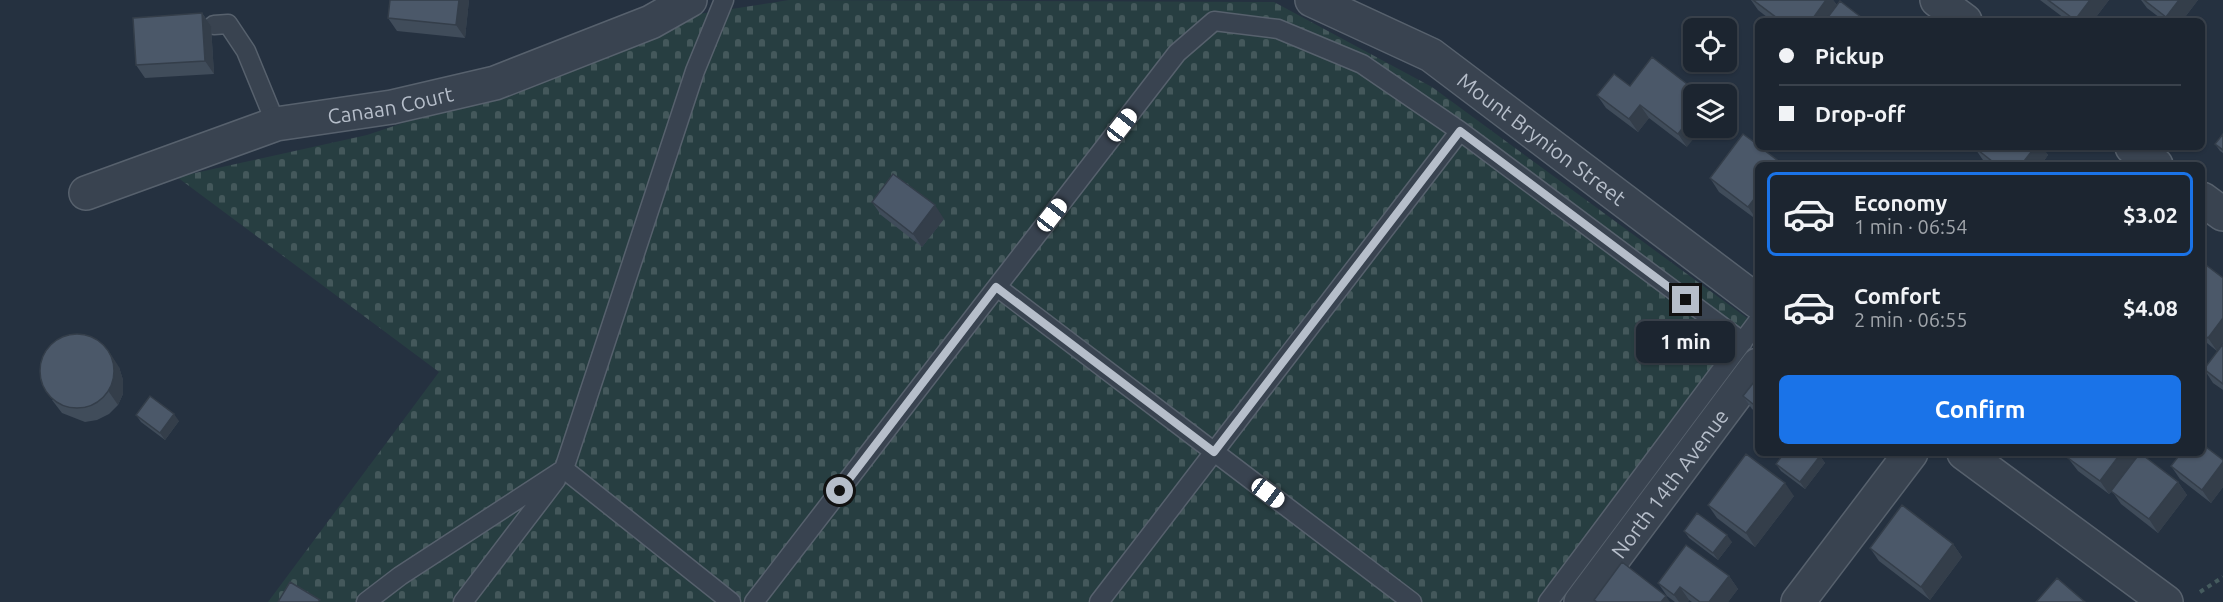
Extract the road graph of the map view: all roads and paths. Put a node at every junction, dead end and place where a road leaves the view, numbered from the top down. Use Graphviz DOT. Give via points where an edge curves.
graph roads {
  1 [pos="690,0"];
  2 [pos="724,0"];
  3 [pos="1312,0"];
  4 [pos="1937,0"];
  5 [pos="1961,18"];
  6 [pos="214,25"];
  7 [pos="276,124"];
  8 [pos="1460,131"];
  9 [pos="86,193"];
  10 [pos="2205,200"];
  11 [pos="2223,214"];
  12 [pos="996,287"];
  13 [pos="1755,300"];
  14 [pos="1755,333"];
  15 [pos="1750,353"];
  16 [pos="1214,452"];
  17 [pos="1909,456"];
  18 [pos="1968,456"];
  19 [pos="564,469"];
  20 [pos="2223,577"];
  21 [pos="2200,592"];
  22 [pos="366,602"];
  23 [pos="463,602"];
  24 [pos="731,602"];
  25 [pos="754,602"];
  26 [pos="1099,602"];
  27 [pos="1412,602"];
  28 [pos="1548,602"];
  29 [pos="1581,602"];
  30 [pos="1798,602"];
  31 [pos="2166,602"];
  1 -- 7 [label="street, Canaan Court" via="651,22 495,84 392,107"];
  2 -- 19 [label="lane" via="695,71"];
  3 -- 13 [label="street, Mount Brynion Street" via="1431,55"];
  4 -- 5 [label="street"];
  6 -- 7 [label="lane" via="228,24 246,51"];
  7 -- 9 [label="street, Canaan Court"];
  8 -- 12 [label="lane" via="1362,64 1278,29 1214,21 1177,53"];
  8 -- 15 [label="lane"];
  8 -- 16 [label="lane"];
  10 -- 11 [label="street"];
  12 -- 16 [label="lane"];
  12 -- 25 [label="lane"];
  14 -- 15 [label="lane"];
  15 -- 28 [label="lane"];
  15 -- 29 [label="street, North 14th Avenue"];
  16 -- 26 [label="lane"];
  16 -- 27 [label="lane"];
  17 -- 30 [label="street"];
  18 -- 31 [label="street"];
  19 -- 22 [label="lane"];
  19 -- 23 [label="lane"];
  19 -- 24 [label="lane"];
  20 -- 21 [label="path"];
}
